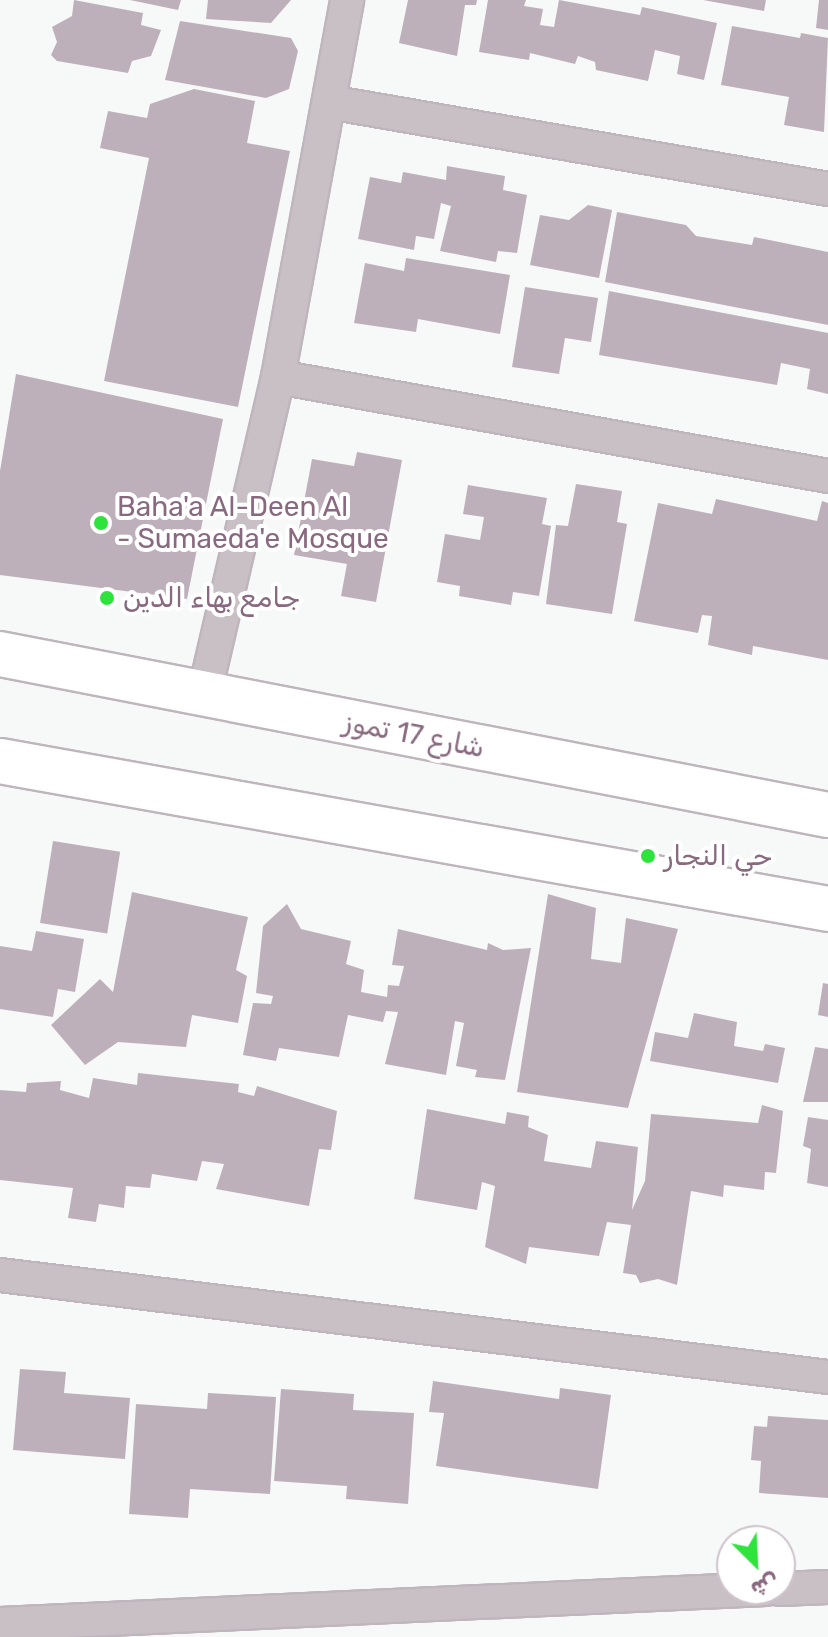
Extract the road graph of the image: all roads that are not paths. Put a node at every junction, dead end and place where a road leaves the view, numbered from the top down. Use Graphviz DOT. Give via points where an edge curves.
graph roads {
  1 [pos="347,0"];
  2 [pos="329,102"];
  3 [pos="828,189"];
  4 [pos="278,377"];
  5 [pos="828,476"];
  6 [pos="0,654"];
  7 [pos="204,695"];
  8 [pos="0,761"];
  9 [pos="828,815"];
  10 [pos="828,909"];
  11 [pos="0,1275"];
  12 [pos="828,1377"];
  13 [pos="828,1587"];
  14 [pos="796,1588"];
  15 [pos="716,1591"];
  16 [pos="0,1624"];
  1 -- 2 [label="street"];
  2 -- 3 [label="street"];
  2 -- 4 [label="street"];
  4 -- 5 [label="street"];
  4 -- 7 [label="street"];
  6 -- 7 [label="main road, شارع 17 تموز"];
  7 -- 9 [label="main road, شارع 17 تموز"];
  8 -- 10 [label="main road"];
  11 -- 12 [label="street"];
  13 -- 14 [label="street"];
  15 -- 16 [label="street"];
}
